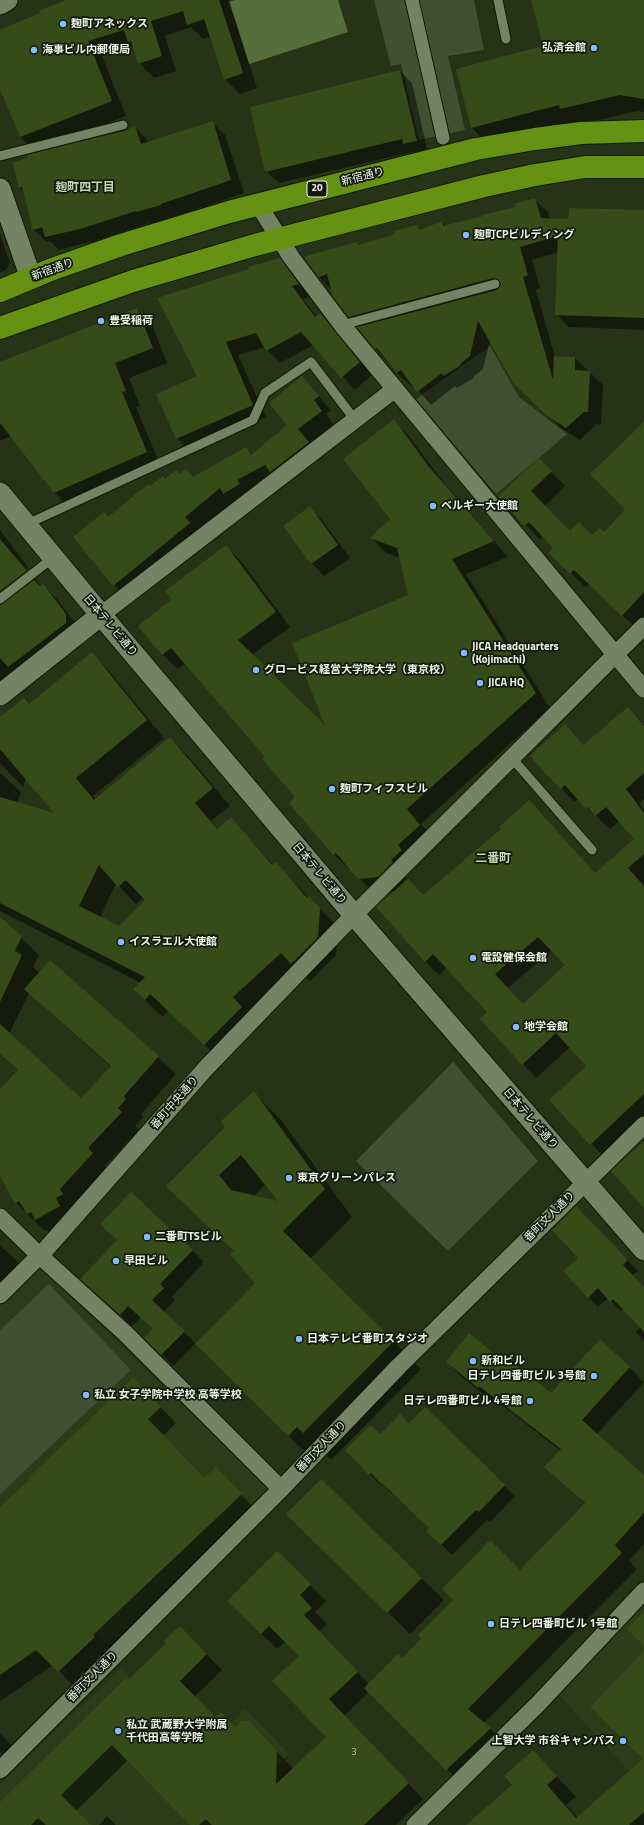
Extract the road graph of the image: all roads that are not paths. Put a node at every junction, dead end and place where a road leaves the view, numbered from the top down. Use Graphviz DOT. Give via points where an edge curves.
graph roads {
  1 [pos="7,0"];
  2 [pos="412,0"];
  3 [pos="498,0"];
  4 [pos="0,4"];
  5 [pos="506,39"];
  6 [pos="123,125"];
  7 [pos="644,131"];
  8 [pos="443,138"];
  9 [pos="0,156"];
  10 [pos="644,167"];
  11 [pos="0,189"];
  12 [pos="258,204"];
  13 [pos="280,238"];
  14 [pos="31,278"];
  15 [pos="495,284"];
  16 [pos="0,291"];
  17 [pos="342,325"];
  18 [pos="0,328"];
  19 [pos="395,389"];
  20 [pos="355,420"];
  21 [pos="0,493"];
  22 [pos="27,524"];
  23 [pos="54,557"];
  24 [pos="0,599"];
  25 [pos="101,615"];
  26 [pos="644,626"];
  27 [pos="614,655"];
  28 [pos="644,689"];
  29 [pos="0,695"];
  30 [pos="511,757"];
  31 [pos="592,850"];
  32 [pos="354,915"];
  33 [pos="644,1125"];
  34 [pos="585,1182"];
  35 [pos="0,1217"];
  36 [pos="644,1250"];
  37 [pos="39,1255"];
  38 [pos="0,1295"];
  39 [pos="281,1489"];
  40 [pos="644,1591"];
  41 [pos="0,1770"];
  42 [pos="415,1825"];
  1 -- 4 [label="street"];
  2 -- 8 [label="street"];
  3 -- 5 [label="lane"];
  6 -- 9 [label="lane"];
  7 -- 12 [label="highway, 新宿通り / 20" via="581,133 476,149"];
  10 -- 13 [label="highway" via="585,167 536,175"];
  11 -- 14 [label="street"];
  12 -- 13 [label="street"];
  12 -- 14 [label="highway, 新宿通り / 20" via="122,245"];
  13 -- 17 [label="street" via="291,257"];
  13 -- 18 [label="highway" via="134,281"];
  14 -- 16 [label="highway, 新宿通り / 20"];
  15 -- 17 [label="lane"];
  17 -- 19 [label="street"];
  19 -- 20 [label="street"];
  19 -- 27 [label="street"];
  20 -- 22 [label="lane" via="311,362 265,394 253,420"];
  20 -- 25 [label="street"];
  21 -- 22 [label="street, 日本テレビ通り"];
  22 -- 23 [label="street, 日本テレビ通り"];
  23 -- 24 [label="lane"];
  23 -- 25 [label="street, 日本テレビ通り"];
  25 -- 29 [label="street"];
  25 -- 32 [label="street, 日本テレビ通り"];
  26 -- 27 [label="street, 番町中央通り"];
  27 -- 28 [label="street"];
  27 -- 30 [label="street, 番町中央通り"];
  30 -- 31 [label="lane"];
  30 -- 32 [label="street, 番町中央通り"];
  32 -- 34 [label="street, 日本テレビ通り"];
  32 -- 37 [label="street, 番町中央通り" via="206,1068"];
  33 -- 34 [label="street, 番町文人通り"];
  34 -- 36 [label="street, 日本テレビ通り"];
  34 -- 39 [label="street, 番町文人通り" via="399,1366"];
  35 -- 37 [label="street"];
  37 -- 38 [label="street, 番町中央通り"];
  37 -- 39 [label="street" via="125,1333"];
  39 -- 41 [label="street, 番町文人通り"];
  40 -- 42 [label="street" via="538,1704"];
}
